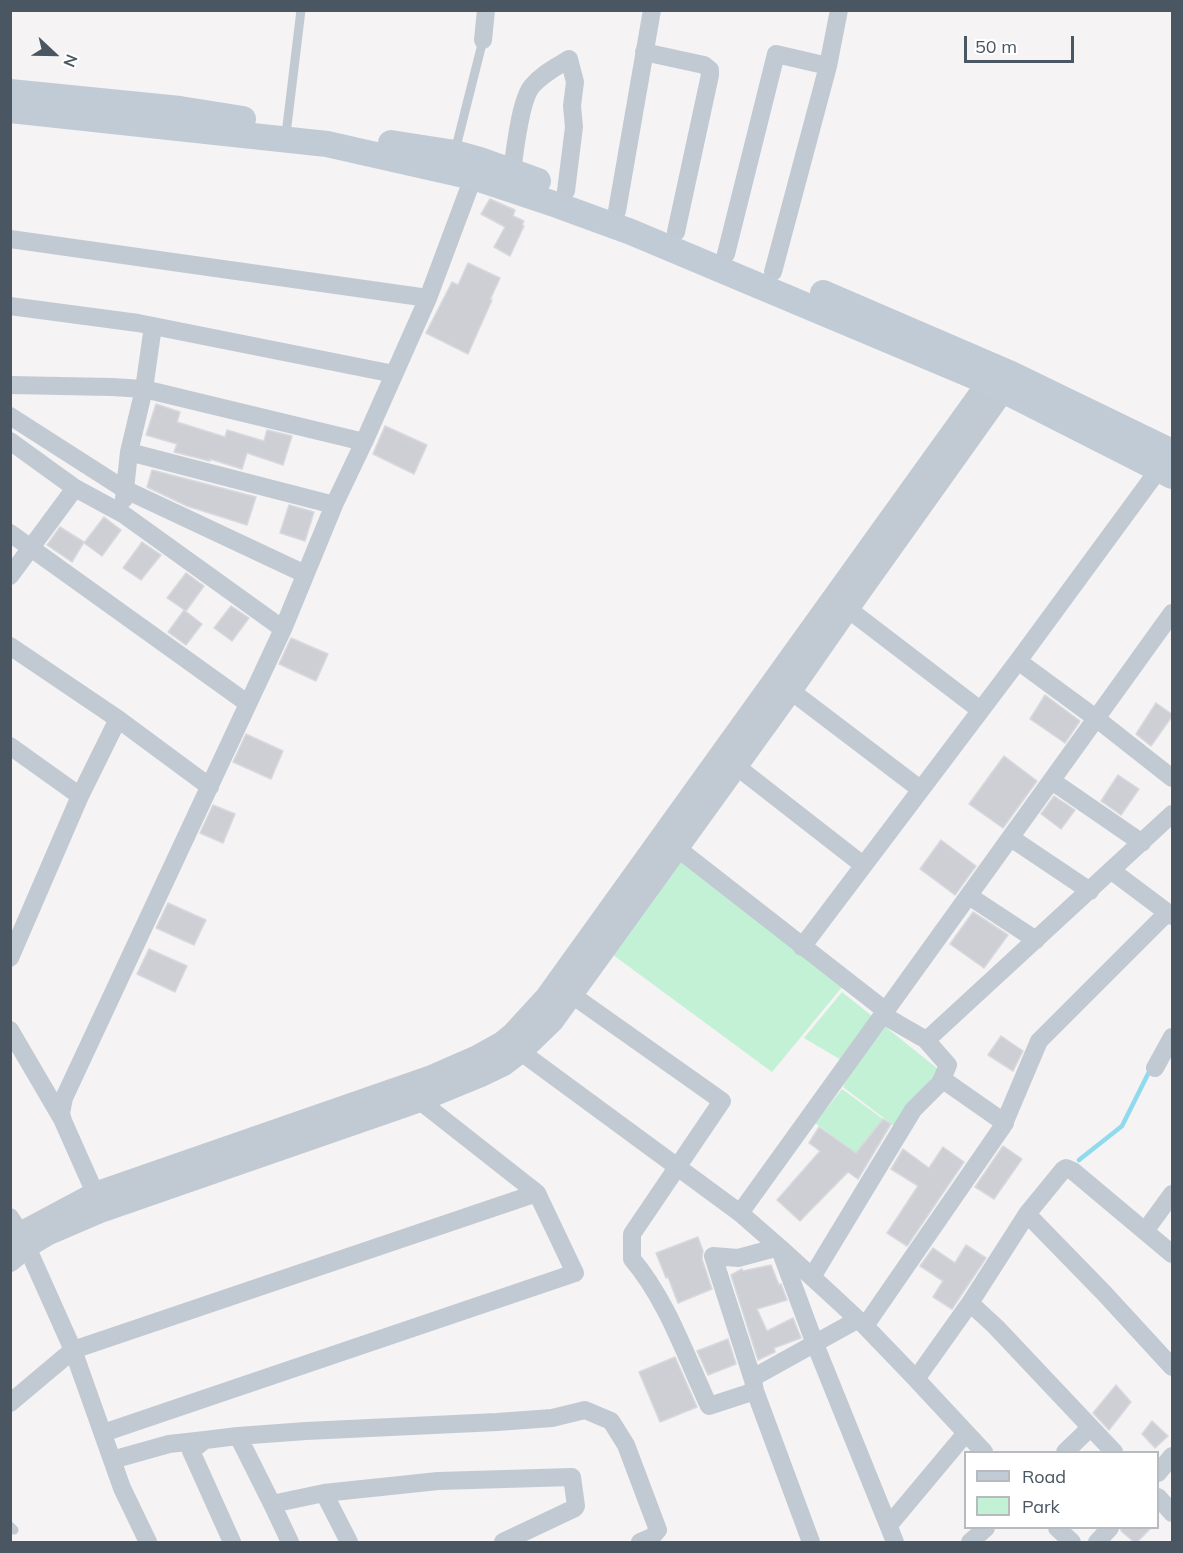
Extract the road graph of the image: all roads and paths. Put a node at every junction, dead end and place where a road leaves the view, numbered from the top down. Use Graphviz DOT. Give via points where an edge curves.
graph roads {
  1 [pos="301,10"];
  2 [pos="486,10"];
  3 [pos="652,10"];
  4 [pos="839,10"];
  5 [pos="483,40"];
  6 [pos="644,52"];
  7 [pos="828,66"];
  8 [pos="10,92"];
  9 [pos="10,110"];
  10 [pos="287,126"];
  11 [pos="455,153"];
  12 [pos="476,169"];
  13 [pos="512,171"];
  14 [pos="566,192"];
  15 [pos="617,212"];
  16 [pos="676,232"];
  17 [pos="10,239"];
  18 [pos="726,254"];
  19 [pos="773,272"];
  20 [pos="428,298"];
  21 [pos="10,306"];
  22 [pos="153,326"];
  23 [pos="394,375"];
  24 [pos="999,378"];
  25 [pos="10,385"];
  26 [pos="144,389"];
  27 [pos="10,416"];
  28 [pos="10,441"];
  29 [pos="364,442"];
  30 [pos="129,452"];
  31 [pos="1168,466"];
  32 [pos="75,488"];
  33 [pos="124,489"];
  34 [pos="334,505"];
  35 [pos="123,514"];
  36 [pos="10,533"];
  37 [pos="32,549"];
  38 [pos="305,574"];
  39 [pos="10,576"];
  40 [pos="848,609"];
  41 [pos="1173,613"];
  42 [pos="283,629"];
  43 [pos="10,646"];
  44 [pos="1018,661"];
  45 [pos="790,691"];
  46 [pos="247,703"];
  47 [pos="980,710"];
  48 [pos="1097,718"];
  49 [pos="118,719"];
  50 [pos="10,746"];
  51 [pos="736,766"];
  52 [pos="1173,778"];
  53 [pos="1052,781"];
  54 [pos="210,787"];
  55 [pos="920,789"];
  56 [pos="80,796"];
  57 [pos="1173,814"];
  58 [pos="1011,838"];
  59 [pos="1142,843"];
  60 [pos="677,848"];
  61 [pos="863,865"];
  62 [pos="1112,871"];
  63 [pos="1089,891"];
  64 [pos="969,896"];
  65 [pos="1170,914"];
  66 [pos="1036,940"];
  67 [pos="802,947"];
  68 [pos="10,958"];
  69 [pos="572,995"];
  70 [pos="884,1013"];
  71 [pos="10,1030"];
  72 [pos="1173,1037"];
  73 [pos="925,1038"];
  74 [pos="521,1052"];
  75 [pos="1155,1068"];
  76 [pos="942,1079"];
  77 [pos="420,1101"];
  78 [pos="63,1121"];
  79 [pos="1005,1123"];
  80 [pos="678,1167"];
  81 [pos="95,1193"];
  82 [pos="537,1193"];
  83 [pos="1173,1194"];
  84 [pos="740,1213"];
  85 [pos="1027,1214"];
  86 [pos="1145,1231"];
  87 [pos="16,1240"];
  88 [pos="779,1246"];
  89 [pos="1173,1254"];
  90 [pos="812,1276"];
  91 [pos="970,1303"];
  92 [pos="861,1323"];
  93 [pos="815,1344"];
  94 [pos="73,1350"];
  95 [pos="1173,1367"];
  96 [pos="916,1379"];
  97 [pos="754,1385"];
  98 [pos="10,1403"];
  99 [pos="1090,1428"];
  100 [pos="103,1433"];
  101 [pos="966,1433"];
  102 [pos="238,1436"];
  103 [pos="205,1440"];
  104 [pos="983,1451"];
  105 [pos="1066,1451"];
  106 [pos="1113,1451"];
  107 [pos="1173,1456"];
  108 [pos="112,1460"];
  109 [pos="1159,1472"];
  110 [pos="324,1493"];
  111 [pos="1159,1498"];
  112 [pos="272,1504"];
  113 [pos="1173,1513"];
  114 [pos="889,1525"];
  115 [pos="984,1529"];
  116 [pos="1059,1529"];
  117 [pos="1108,1529"];
  118 [pos="148,1542"];
  119 [pos="232,1542"];
  120 [pos="290,1542"];
  121 [pos="349,1542"];
  122 [pos="503,1542"];
  123 [pos="640,1542"];
  124 [pos="811,1542"];
  125 [pos="895,1542"];
  126 [pos="970,1542"];
  127 [pos="1072,1542"];
  128 [pos="1096,1542"];
  1 -- 10 [label="lane"];
  2 -- 5 [label="street"];
  3 -- 6 [label="street"];
  4 -- 7 [label="street"];
  5 -- 11 [label="lane"];
  6 -- 15 [label="street"];
  6 -- 16 [label="street" via="704,65 710,70"];
  7 -- 18 [label="street" via="776,54"];
  7 -- 19 [label="street"];
  8 -- 10 [label="main road" via="180,109"];
  9 -- 12 [label="main road" via="327,144"];
  10 -- 11 [label="main road"];
  11 -- 12 [label="main road"];
  12 -- 13 [label="main road"];
  12 -- 20 [label="street"];
  12 -- 24 [label="main road" via="830,315"];
  13 -- 14 [label="main road"];
  13 -- 14 [label="street" via="522,104 530,87 569,59 575,82 574,127"];
  14 -- 15 [label="main road"];
  15 -- 16 [label="main road"];
  16 -- 18 [label="main road"];
  17 -- 20 [label="street"];
  18 -- 19 [label="main road"];
  19 -- 24 [label="main road"];
  20 -- 23 [label="street"];
  21 -- 22 [label="street"];
  22 -- 23 [label="street"];
  22 -- 26 [label="street"];
  23 -- 29 [label="street"];
  24 -- 31 [label="main road"];
  24 -- 40 [label="street"];
  24 -- 81 [label="street" via="553,988 513,1034 477,1056 429,1077"];
  25 -- 26 [label="street"];
  26 -- 29 [label="street"];
  26 -- 30 [label="street"];
  27 -- 33 [label="street"];
  28 -- 32 [label="street"];
  29 -- 34 [label="street"];
  30 -- 33 [label="street"];
  30 -- 34 [label="street"];
  31 -- 44 [label="street"];
  32 -- 35 [label="street"];
  32 -- 37 [label="street"];
  33 -- 35 [label="street"];
  33 -- 38 [label="street"];
  34 -- 38 [label="street"];
  35 -- 42 [label="street"];
  36 -- 37 [label="street"];
  37 -- 39 [label="street"];
  37 -- 46 [label="street"];
  38 -- 42 [label="street"];
  40 -- 45 [label="street"];
  40 -- 47 [label="street"];
  41 -- 48 [label="street"];
  42 -- 46 [label="street"];
  43 -- 49 [label="street"];
  44 -- 47 [label="street"];
  44 -- 48 [label="street"];
  45 -- 51 [label="street"];
  45 -- 55 [label="street"];
  46 -- 54 [label="street"];
  47 -- 55 [label="street"];
  48 -- 52 [label="street"];
  48 -- 53 [label="street"];
  49 -- 54 [label="street"];
  49 -- 56 [label="street"];
  50 -- 56 [label="street"];
  51 -- 60 [label="street"];
  51 -- 61 [label="street"];
  53 -- 58 [label="street"];
  53 -- 59 [label="street"];
  54 -- 78 [label="street" via="64,1098"];
  55 -- 61 [label="street"];
  56 -- 68 [label="street"];
  57 -- 59 [label="street"];
  58 -- 63 [label="street"];
  58 -- 64 [label="street"];
  59 -- 62 [label="street"];
  60 -- 67 [label="street"];
  60 -- 69 [label="street"];
  61 -- 67 [label="street"];
  62 -- 63 [label="street"];
  62 -- 65 [label="street"];
  63 -- 66 [label="street"];
  64 -- 66 [label="street"];
  64 -- 70 [label="street"];
  65 -- 79 [label="street" via="1039,1041"];
  66 -- 73 [label="street"];
  67 -- 70 [label="street"];
  69 -- 74 [label="street" via="553,1021"];
  69 -- 80 [label="street" via="722,1101"];
  70 -- 73 [label="street"];
  70 -- 84 [label="street"];
  71 -- 78 [label="street"];
  72 -- 75 [label="street"];
  73 -- 76 [label="street" via="948,1065"];
  74 -- 77 [label="street" via="494,1071"];
  74 -- 80 [label="street"];
  76 -- 79 [label="street"];
  76 -- 90 [label="street" via="913,1110"];
  77 -- 82 [label="street"];
  77 -- 87 [label="street" via="103,1210 47,1235"];
  78 -- 81 [label="street"];
  79 -- 92 [label="street"];
  80 -- 84 [label="street"];
  80 -- 97 [label="street" via="632,1233 632,1259 658,1295 709,1406"];
  81 -- 87 [label="street"];
  82 -- 94 [label="street"];
  82 -- 100 [label="street" via="575,1273"];
  83 -- 86 [label="street"];
  84 -- 88 [label="street"];
  85 -- 86 [label="street" via="1063,1170 1069,1169"];
  85 -- 91 [label="street"];
  85 -- 95 [label="street"];
  86 -- 89 [label="street"];
  87 -- 94 [label="street"];
  88 -- 90 [label="street"];
  88 -- 93 [label="street"];
  88 -- 97 [label="street" via="738,1258 713,1256"];
  90 -- 92 [label="street"];
  91 -- 96 [label="street"];
  91 -- 99 [label="street"];
  92 -- 93 [label="street"];
  92 -- 96 [label="street"];
  93 -- 97 [label="street" via="756,1376"];
  93 -- 114 [label="street"];
  94 -- 98 [label="street"];
  94 -- 100 [label="street"];
  96 -- 101 [label="street"];
  97 -- 124 [label="street"];
  99 -- 105 [label="street"];
  99 -- 106 [label="street"];
  100 -- 108 [label="street"];
  101 -- 104 [label="street"];
  101 -- 114 [label="street"];
  102 -- 103 [label="street"];
  102 -- 112 [label="street"];
  102 -- 123 [label="street" via="552,1418 585,1410 611,1421 626,1445 658,1530"];
  103 -- 108 [label="street" via="169,1444"];
  103 -- 119 [label="street" via="191,1451"];
  107 -- 109 [label="street"];
  108 -- 118 [label="street"];
  110 -- 112 [label="street"];
  110 -- 121 [label="street"];
  110 -- 122 [label="street" via="438,1481 572,1477 574,1509"];
  111 -- 113 [label="street"];
  112 -- 120 [label="street"];
  114 -- 125 [label="street"];
  115 -- 126 [label="street"];
  116 -- 127 [label="street"];
  117 -- 128 [label="street"];
}
